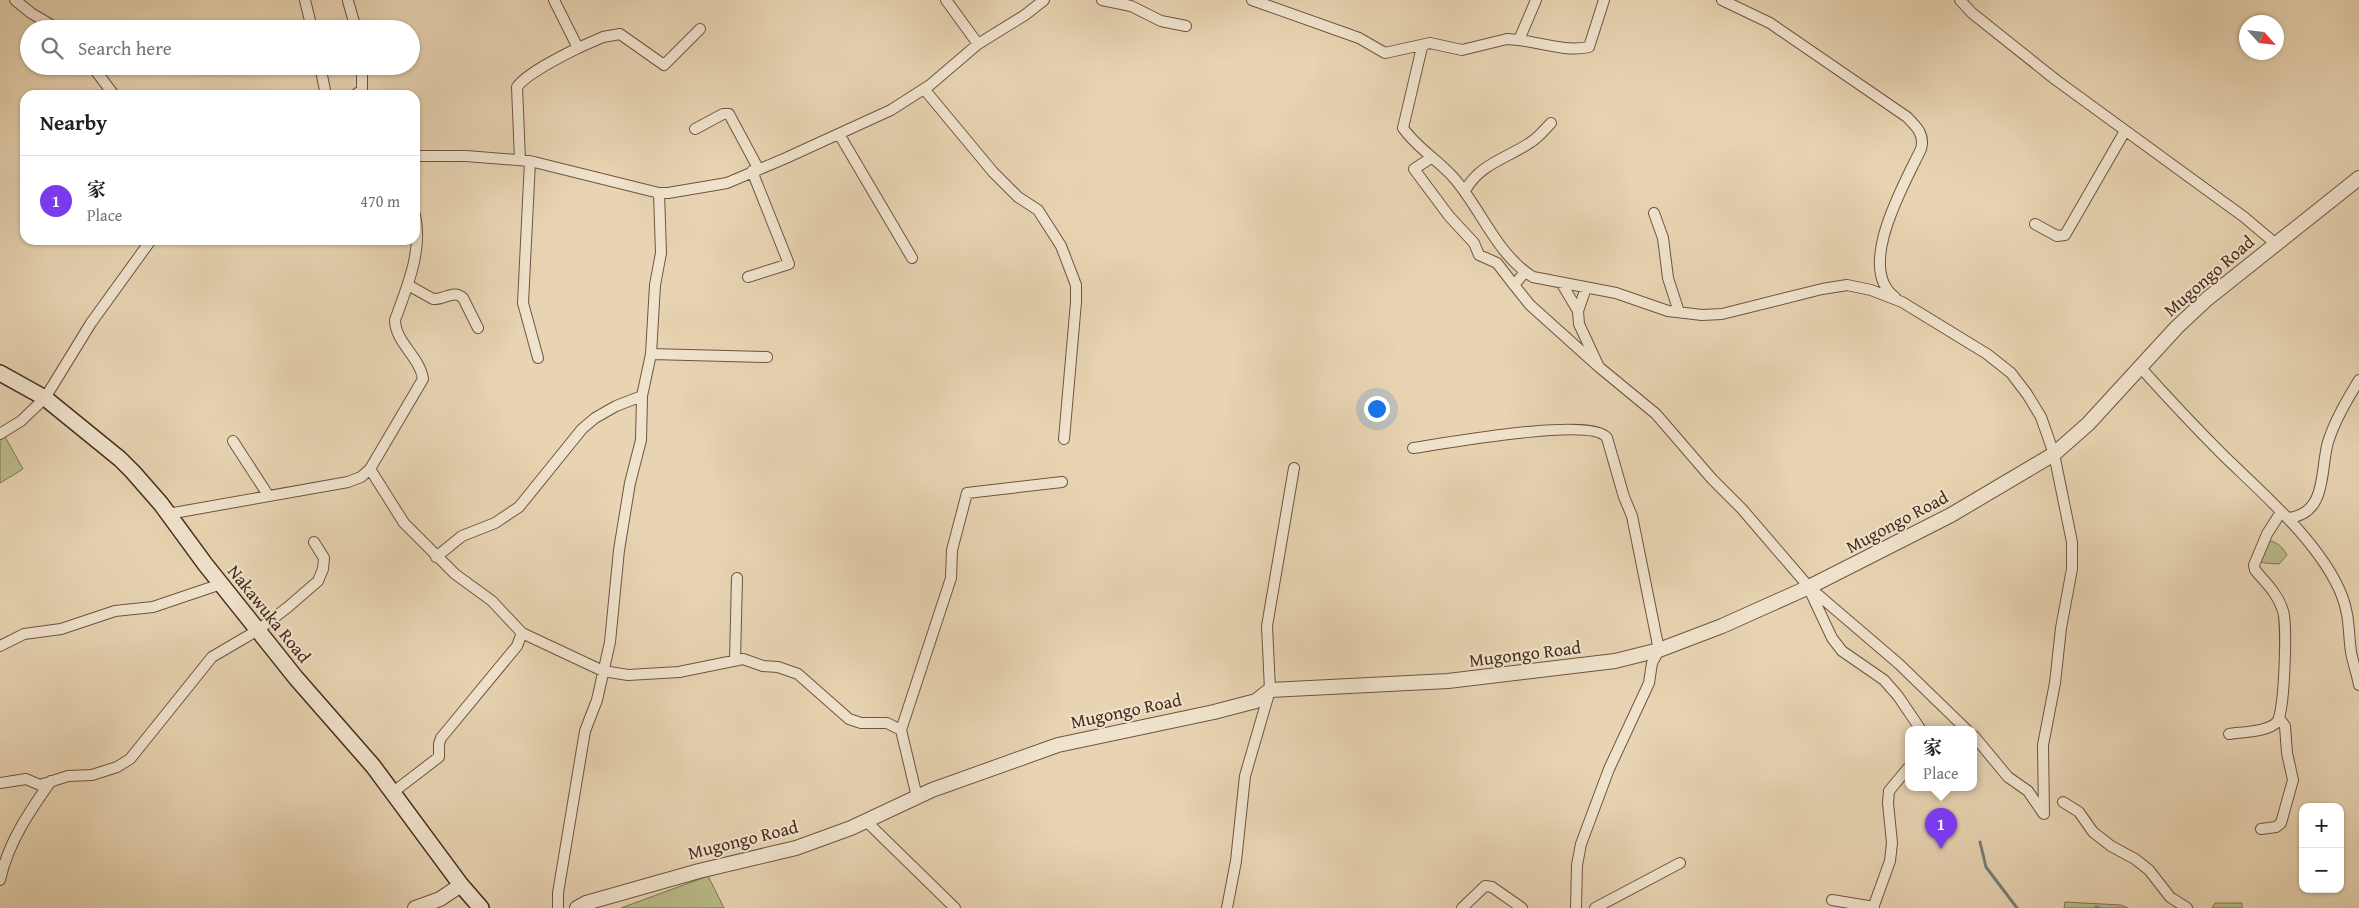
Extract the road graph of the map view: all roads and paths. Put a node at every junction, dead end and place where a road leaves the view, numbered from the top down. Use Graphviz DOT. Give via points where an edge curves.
graph roads {
  1 [pos="15,0"];
  2 [pos="305,0"];
  3 [pos="554,0"];
  4 [pos="946,0"];
  5 [pos="949,0"];
  6 [pos="1044,0"];
  7 [pos="1102,0"];
  8 [pos="1252,0"];
  9 [pos="1536,0"];
  10 [pos="1604,0"];
  11 [pos="1722,0"];
  12 [pos="348,1"];
  13 [pos="1962,1"];
  14 [pos="43,20"];
  15 [pos="310,20"];
  16 [pos="353,20"];
  17 [pos="1186,26"];
  18 [pos="700,28"];
  19 [pos="1519,40"];
  20 [pos="978,44"];
  21 [pos="1422,46"];
  22 [pos="578,48"];
  23 [pos="99,75"];
  24 [pos="322,75"];
  25 [pos="363,75"];
  26 [pos="924,89"];
  27 [pos="110,90"];
  28 [pos="325,90"];
  29 [pos="362,90"];
  30 [pos="1551,122"];
  31 [pos="695,129"];
  32 [pos="2125,131"];
  33 [pos="839,134"];
  34 [pos="420,156"];
  35 [pos="1431,158"];
  36 [pos="525,161"];
  37 [pos="755,170"];
  38 [pos="2359,178"];
  39 [pos="1465,191"];
  40 [pos="659,193"];
  41 [pos="1654,213"];
  42 [pos="2035,224"];
  43 [pos="2276,244"];
  44 [pos="147,245"];
  45 [pos="416,245"];
  46 [pos="912,258"];
  47 [pos="1525,272"];
  48 [pos="748,277"];
  49 [pos="1562,284"];
  50 [pos="408,285"];
  51 [pos="1514,285"];
  52 [pos="1586,288"];
  53 [pos="1902,302"];
  54 [pos="1578,311"];
  55 [pos="1679,312"];
  56 [pos="1579,324"];
  57 [pos="478,328"];
  58 [pos="1562,334"];
  59 [pos="651,354"];
  60 [pos="767,357"];
  61 [pos="538,358"];
  62 [pos="1599,367"];
  63 [pos="2140,367"];
  64 [pos="0,373"];
  65 [pos="2359,380"];
  66 [pos="642,396"];
  67 [pos="46,398"];
  68 [pos="0,434"];
  69 [pos="1064,439"];
  70 [pos="233,442"];
  71 [pos="1413,448"];
  72 [pos="2054,454"];
  73 [pos="1294,468"];
  74 [pos="370,469"];
  75 [pos="1062,482"];
  76 [pos="268,495"];
  77 [pos="168,514"];
  78 [pos="2284,515"];
  79 [pos="314,542"];
  80 [pos="436,557"];
  81 [pos="737,578"];
  82 [pos="220,584"];
  83 [pos="1809,587"];
  84 [pos="258,630"];
  85 [pos="522,633"];
  86 [pos="0,646"];
  87 [pos="1659,650"];
  88 [pos="735,660"];
  89 [pos="604,671"];
  90 [pos="2359,685"];
  91 [pos="1270,690"];
  92 [pos="2279,718"];
  93 [pos="1918,726"];
  94 [pos="1963,726"];
  95 [pos="901,730"];
  96 [pos="2229,734"];
  97 [pos="1977,740"];
  98 [pos="1905,772"];
  99 [pos="51,781"];
  100 [pos="0,783"];
  101 [pos="392,793"];
  102 [pos="917,797"];
  103 [pos="2063,802"];
  104 [pos="866,821"];
  105 [pos="2261,829"];
  106 [pos="1680,863"];
  107 [pos="0,880"];
  108 [pos="461,884"];
  109 [pos="1832,900"];
  110 [pos="1874,907"];
  111 [pos="415,908"];
  112 [pos="481,908"];
  113 [pos="558,908"];
  114 [pos="577,908"];
  115 [pos="955,908"];
  116 [pos="1227,908"];
  117 [pos="1462,908"];
  118 [pos="1522,908"];
  119 [pos="1576,908"];
  120 [pos="1595,908"];
  121 [pos="2187,908"];
  1 -- 14 [label="street"];
  2 -- 15 [label="street"];
  3 -- 22 [label="street"];
  4 -- 20 [label="street"];
  5 -- 20 [label="street" via="971,23"];
  6 -- 20 [label="street"];
  7 -- 17 [label="street" via="1130,6 1162,21"];
  8 -- 21 [label="street" via="1306,17 1359,38 1386,53"];
  9 -- 19 [label="street"];
  10 -- 19 [label="street" via="1588,47 1575,50"];
  11 -- 53 [label="street" via="1770,23 1920,130 1921,149 1888,220 1880,248 1888,292"];
  12 -- 16 [label="street"];
  13 -- 32 [label="street" via="1998,34"];
  18 -- 22 [label="street" via="664,65 620,34 603,36"];
  19 -- 21 [label="street" via="1491,42 1467,50 1430,43"];
  20 -- 26 [label="street"];
  21 -- 35 [label="street" via="1403,128"];
  22 -- 36 [label="street" via="556,58 517,86"];
  23 -- 27 [label="street"];
  24 -- 28 [label="street"];
  25 -- 29 [label="street"];
  26 -- 33 [label="street" via="891,110"];
  26 -- 69 [label="street" via="993,172 1018,197 1038,210 1061,246 1076,285"];
  30 -- 39 [label="street" via="1533,141 1486,168 1470,181"];
  31 -- 37 [label="street" via="729,114"];
  32 -- 42 [label="street" via="2066,235 2057,236"];
  32 -- 43 [label="street"];
  33 -- 37 [label="street"];
  33 -- 46 [label="street"];
  34 -- 36 [label="street"];
  35 -- 39 [label="street"];
  35 -- 51 [label="street" via="1414,170 1474,243 1479,255 1497,263"];
  36 -- 40 [label="street"];
  36 -- 61 [label="street" via="523,304"];
  37 -- 40 [label="street" via="727,183"];
  37 -- 48 [label="street" via="789,264"];
  38 -- 43 [label="street, Mugongo Road"];
  39 -- 47 [label="street" via="1503,248"];
  40 -- 59 [label="street" via="660,253"];
  41 -- 55 [label="street" via="1663,238 1668,278"];
  43 -- 63 [label="street, Mugongo Road" via="2207,299"];
  44 -- 67 [label="street" via="91,323"];
  45 -- 50 [label="street"];
  47 -- 49 [label="street"];
  47 -- 51 [label="street"];
  49 -- 52 [label="street"];
  49 -- 54 [label="street"];
  50 -- 57 [label="street" via="434,299 459,294"];
  50 -- 74 [label="street" via="395,327 416,359 423,379"];
  51 -- 58 [label="street" via="1530,305"];
  52 -- 54 [label="street"];
  52 -- 55 [label="street" via="1616,293"];
  53 -- 55 [label="street" via="1847,285 1822,288 1722,314"];
  53 -- 72 [label="street" via="1987,354 2011,373 2041,417"];
  54 -- 56 [label="street"];
  56 -- 58 [label="street"];
  56 -- 62 [label="street"];
  58 -- 62 [label="street"];
  59 -- 60 [label="street"];
  59 -- 66 [label="street"];
  62 -- 83 [label="street" via="1656,414"];
  63 -- 72 [label="street, Mugongo Road" via="2088,424"];
  63 -- 78 [label="street"];
  64 -- 67 [label="main road, Nakawuka Road"];
  65 -- 78 [label="street" via="2332,431 2319,494 2301,514"];
  66 -- 80 [label="street" via="595,418 582,429 518,507 495,524 462,536"];
  66 -- 89 [label="street" via="640,440 621,540"];
  67 -- 68 [label="street" via="21,421"];
  67 -- 77 [label="main road, Nakawuka Road" via="120,459"];
  70 -- 76 [label="street"];
  71 -- 87 [label="street" via="1502,434 1563,430 1605,435 1632,516"];
  72 -- 83 [label="street, Mugongo Road" via="1951,516"];
  72 -- 97 [label="street" via="2072,542 2072,569 2043,745 2044,814 2028,791 2008,777"];
  73 -- 91 [label="street" via="1267,626"];
  74 -- 76 [label="street" via="348,482"];
  74 -- 80 [label="street" via="404,523"];
  75 -- 95 [label="street" via="967,493 952,550 951,578"];
  76 -- 77 [label="street"];
  77 -- 82 [label="main road, Nakawuka Road"];
  78 -- 90 [label="street" via="2321,561 2341,595"];
  78 -- 92 [label="street" via="2267,534 2254,565 2276,593 2284,612 2284,673"];
  79 -- 84 [label="street" via="324,558 320,578"];
  80 -- 85 [label="street" via="492,601"];
  81 -- 88 [label="street"];
  82 -- 84 [label="main road, Nakawuka Road"];
  82 -- 86 [label="street" via="153,607 115,611 61,629 24,634"];
  83 -- 87 [label="street, Mugongo Road"];
  83 -- 93 [label="street" via="1832,638 1842,651 1884,680"];
  83 -- 94 [label="street" via="1899,664"];
  84 -- 99 [label="street" via="212,657 130,759 92,775"];
  84 -- 101 [label="main road, Nakawuka Road"];
  85 -- 89 [label="street"];
  85 -- 101 [label="street" via="517,646 441,738 440,757"];
  87 -- 91 [label="street, Mugongo Road" via="1614,661 1448,681"];
  87 -- 119 [label="street" via="1652,663 1649,683 1609,769 1581,844"];
  88 -- 89 [label="street" via="679,672"];
  88 -- 95 [label="street" via="743,658 798,674 849,719 861,723 887,723"];
  89 -- 113 [label="street" via="585,731"];
  91 -- 102 [label="street, Mugongo Road" via="1256,701 1214,712 1058,745"];
  91 -- 116 [label="street" via="1245,776 1236,861"];
  92 -- 96 [label="street" via="2268,727"];
  92 -- 105 [label="street" via="2285,726 2293,780 2281,823"];
  95 -- 102 [label="street"];
  98 -- 110 [label="street" via="1889,791 1890,861"];
  99 -- 100 [label="street" via="40,785 26,779"];
  99 -- 107 [label="street" via="18,832"];
  101 -- 108 [label="main road, Nakawuka Road"];
  102 -- 104 [label="street, Mugongo Road"];
  103 -- 121 [label="street" via="2079,812 2094,832 2150,870 2170,897"];
  104 -- 114 [label="street, Mugongo Road" via="796,848 698,871"];
  104 -- 115 [label="street"];
  106 -- 120 [label="street"];
  108 -- 111 [label="street" via="440,899"];
  108 -- 112 [label="main road, Nakawuka Road"];
  109 -- 110 [label="street"];
  117 -- 118 [label="street" via="1485,886 1492,887"];
}
